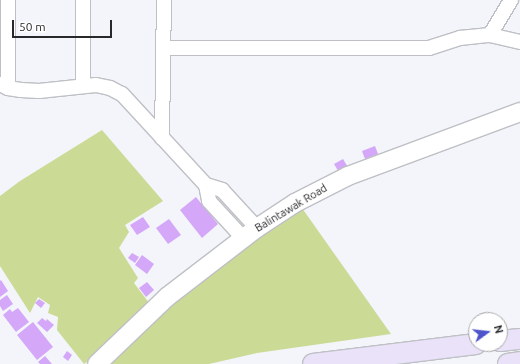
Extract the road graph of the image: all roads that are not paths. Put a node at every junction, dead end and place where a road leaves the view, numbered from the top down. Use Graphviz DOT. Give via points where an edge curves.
graph roads {
  1 [pos="8,0"];
  2 [pos="83,0"];
  3 [pos="164,0"];
  4 [pos="511,0"];
  5 [pos="490,35"];
  6 [pos="520,42"];
  7 [pos="164,48"];
  8 [pos="83,85"];
  9 [pos="4,86"];
  10 [pos="520,112"];
  11 [pos="162,138"];
  12 [pos="250,233"];
  13 [pos="520,338"];
  14 [pos="508,340"];
  15 [pos="468,345"];
  16 [pos="520,362"];
  17 [pos="97,364"];
  18 [pos="313,364"];
  19 [pos="508,364"];
  1 -- 9 [label="street"];
  2 -- 8 [label="street"];
  3 -- 7 [label="street"];
  4 -- 5 [label="street"];
  5 -- 6 [label="street"];
  5 -- 7 [label="street" via="460,38 429,48"];
  7 -- 11 [label="street"];
  8 -- 9 [label="street" via="39,91"];
  8 -- 11 [label="street" via="110,88 122,94"];
  10 -- 12 [label="street, Balintawak Road" via="336,181 295,203"];
  11 -- 12 [label="street" via="206,185 209,201"];
  12 -- 17 [label="street, Balintawak Road" via="155,308"];
  13 -- 14 [label="main road"];
  15 -- 18 [label="main road"];
  16 -- 19 [label="main road"];
}
